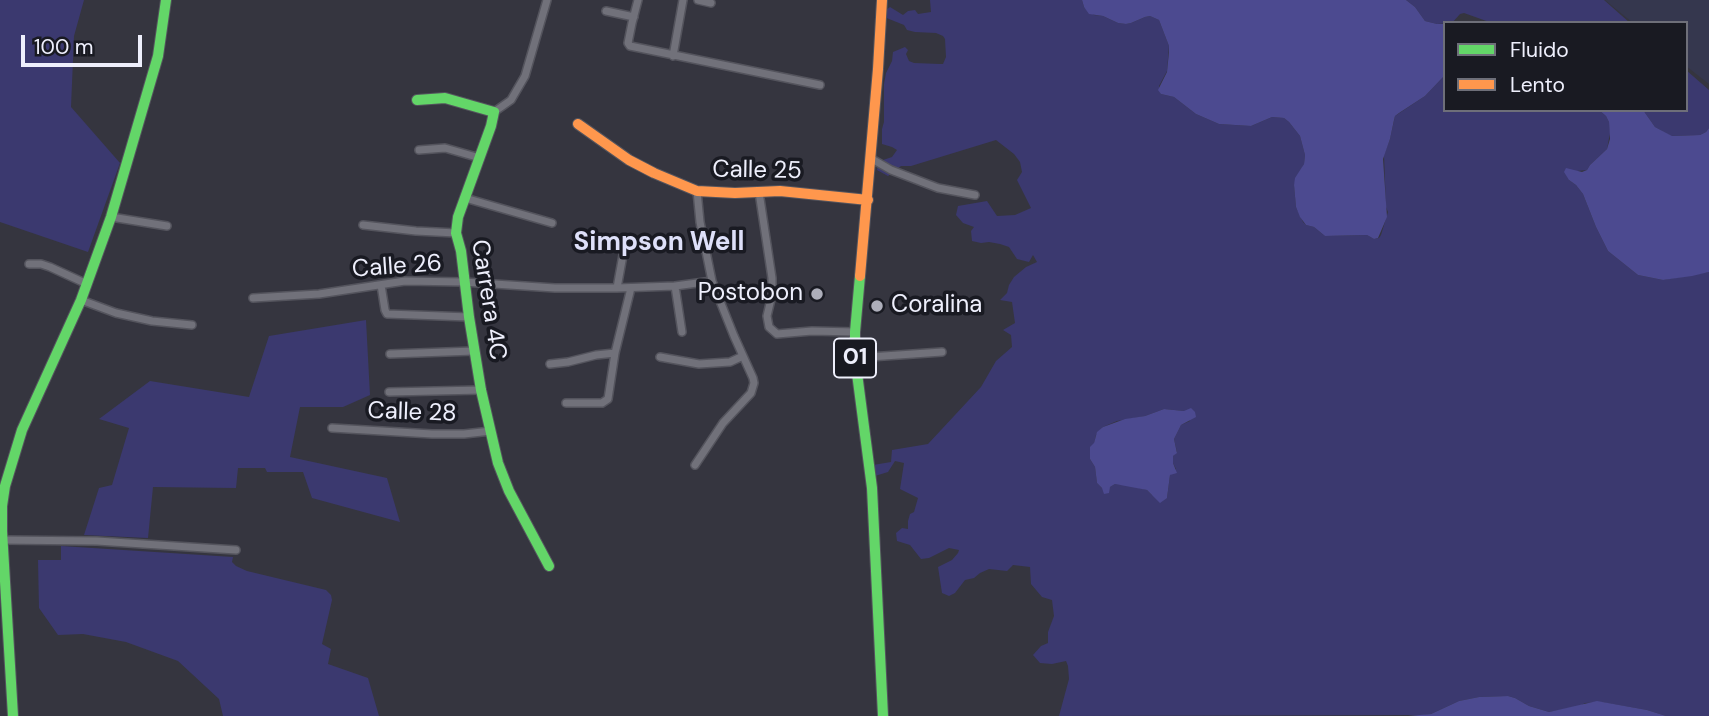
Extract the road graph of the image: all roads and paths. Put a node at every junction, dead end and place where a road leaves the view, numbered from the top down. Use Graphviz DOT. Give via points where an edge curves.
graph roads {
  1 [pos="166,0"];
  2 [pos="547,0"];
  3 [pos="639,0"];
  4 [pos="682,0"];
  5 [pos="698,0"];
  6 [pos="881,0"];
  7 [pos="711,3"];
  8 [pos="606,12"];
  9 [pos="634,17"];
  10 [pos="673,56"];
  11 [pos="820,85"];
  12 [pos="417,100"];
  13 [pos="494,112"];
  14 [pos="578,124"];
  15 [pos="419,150"];
  16 [pos="480,158"];
  17 [pos="872,159"];
  18 [pos="697,191"];
  19 [pos="759,192"];
  20 [pos="975,195"];
  21 [pos="465,198"];
  22 [pos="868,200"];
  23 [pos="111,217"];
  24 [pos="552,223"];
  25 [pos="363,225"];
  26 [pos="167,226"];
  27 [pos="456,233"];
  28 [pos="625,244"];
  29 [pos="29,264"];
  30 [pos="712,281"];
  31 [pos="464,282"];
  32 [pos="87,284"];
  33 [pos="381,285"];
  34 [pos="675,286"];
  35 [pos="618,288"];
  36 [pos="631,288"];
  37 [pos="253,299"];
  38 [pos="80,300"];
  39 [pos="469,317"];
  40 [pos="192,325"];
  41 [pos="682,332"];
  42 [pos="855,332"];
  43 [pos="474,351"];
  44 [pos="942,352"];
  45 [pos="615,353"];
  46 [pos="390,354"];
  47 [pos="743,356"];
  48 [pos="660,357"];
  49 [pos="855,358"];
  50 [pos="550,365"];
  51 [pos="481,390"];
  52 [pos="390,392"];
  53 [pos="566,403"];
  54 [pos="332,428"];
  55 [pos="491,431"];
  56 [pos="695,466"];
  57 [pos="2,540"];
  58 [pos="236,550"];
  59 [pos="549,566"];
  60 [pos="13,716"];
  61 [pos="883,716"];
  1 -- 23 [label="main road" via="158,56"];
  2 -- 13 [label="street" via="525,76 511,100"];
  3 -- 9 [label="street"];
  4 -- 10 [label="street"];
  5 -- 7 [label="street"];
  6 -- 17 [label="main road, 01"];
  8 -- 9 [label="street"];
  9 -- 10 [label="street" via="630,46"];
  10 -- 11 [label="street"];
  12 -- 13 [label="main road" via="445,98"];
  13 -- 16 [label="main road, Carrera 4C"];
  14 -- 18 [label="main road, Calle 25" via="629,160"];
  15 -- 16 [label="street" via="445,148"];
  16 -- 21 [label="main road, Carrera 4C"];
  17 -- 20 [label="street" via="938,188"];
  17 -- 22 [label="main road, 01"];
  18 -- 19 [label="main road, Calle 25"];
  18 -- 30 [label="street"];
  19 -- 22 [label="main road, Calle 25"];
  19 -- 42 [label="street" via="772,278 769,327 777,334"];
  21 -- 24 [label="street"];
  21 -- 27 [label="main road, Carrera 4C"];
  22 -- 42 [label="main road, 01"];
  23 -- 26 [label="street"];
  23 -- 32 [label="main road"];
  25 -- 27 [label="street"];
  27 -- 31 [label="main road, Carrera 4C"];
  28 -- 35 [label="street"];
  29 -- 32 [label="street" via="50,267"];
  30 -- 34 [label="street, Calle 26"];
  30 -- 47 [label="street"];
  31 -- 33 [label="street, Calle 26"];
  31 -- 35 [label="street, Calle 26"];
  31 -- 39 [label="main road, Carrera 4C"];
  32 -- 38 [label="main road"];
  33 -- 37 [label="street, Calle 26"];
  33 -- 39 [label="street" via="387,314"];
  34 -- 36 [label="street, Calle 26"];
  34 -- 41 [label="street"];
  35 -- 36 [label="street, Calle 26"];
  36 -- 45 [label="street"];
  38 -- 40 [label="street" via="116,313"];
  38 -- 57 [label="main road" via="12,459 2,506"];
  39 -- 43 [label="main road, Carrera 4C"];
  42 -- 49 [label="main road, 01"];
  43 -- 46 [label="street"];
  43 -- 51 [label="main road, Carrera 4C"];
  44 -- 49 [label="street"];
  45 -- 50 [label="street"];
  45 -- 53 [label="street" via="607,401"];
  47 -- 48 [label="street" via="730,362 699,364"];
  47 -- 56 [label="street" via="754,378 751,393 723,423"];
  49 -- 61 [label="main road, 01" via="872,488"];
  51 -- 52 [label="street"];
  51 -- 55 [label="main road, Carrera 4C"];
  54 -- 55 [label="street, Calle 28" via="432,434"];
  55 -- 59 [label="main road, Carrera 4C" via="509,491"];
  57 -- 58 [label="street"];
  57 -- 60 [label="main road"];
}
